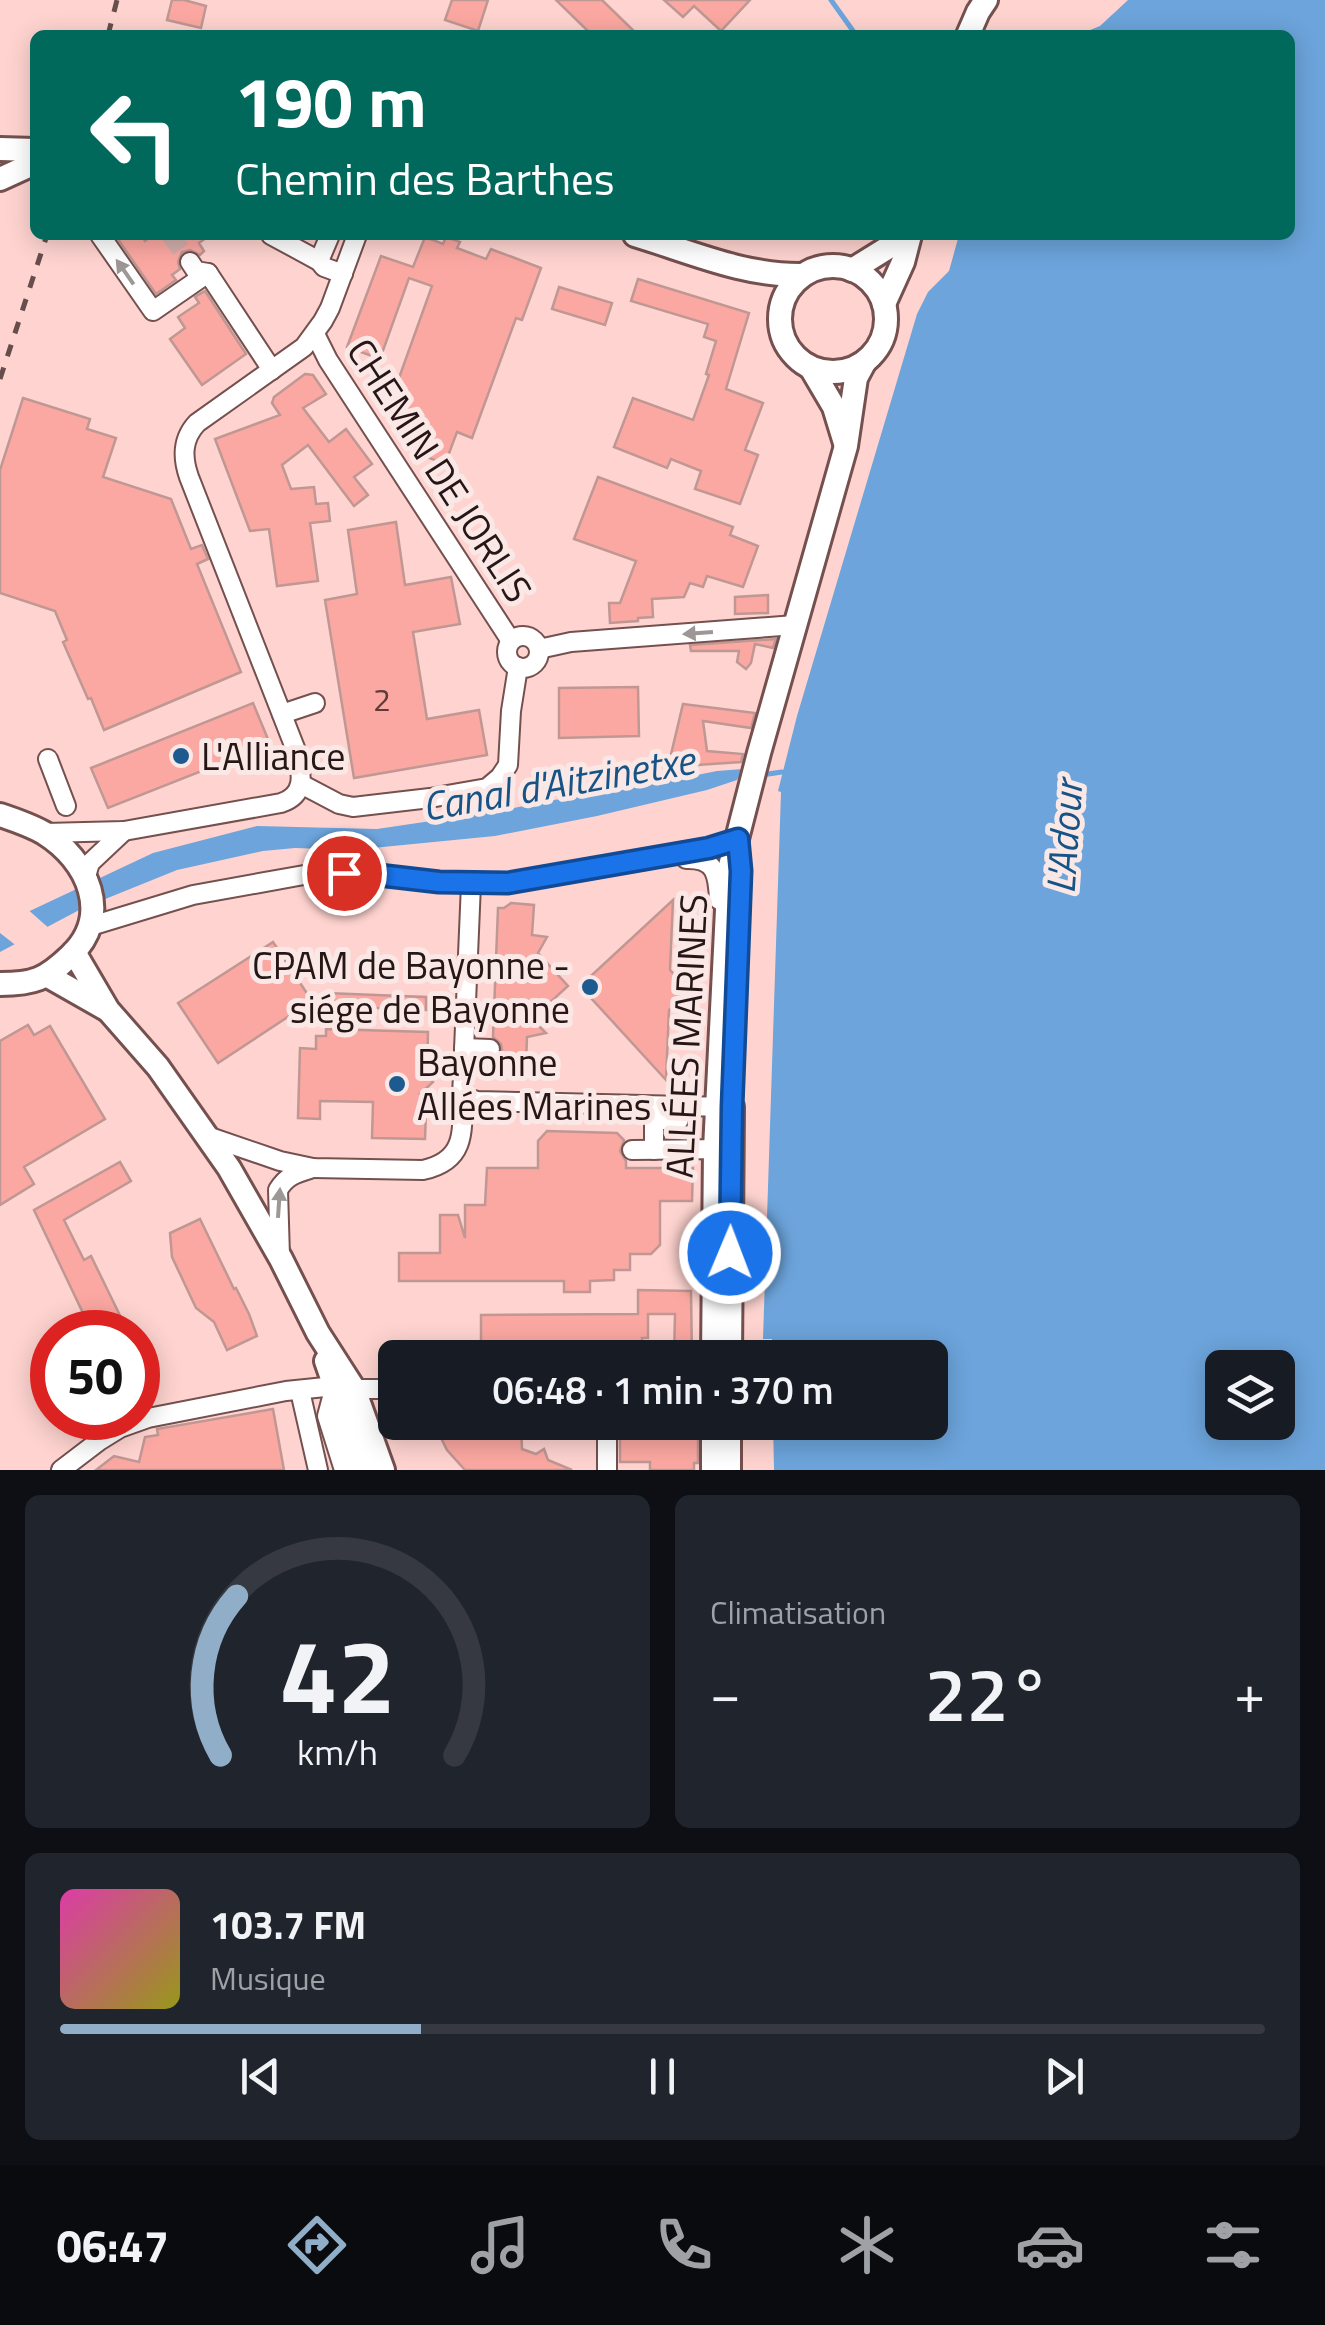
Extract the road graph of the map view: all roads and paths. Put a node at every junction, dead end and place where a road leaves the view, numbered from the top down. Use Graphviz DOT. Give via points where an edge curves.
graph roads {
  1 [pos="986,0"];
  2 [pos="970,30"];
  3 [pos="0,149"];
  4 [pos="30,150"];
  5 [pos="30,165"];
  6 [pos="0,179"];
  7 [pos="103,240"];
  8 [pos="281,240"];
  9 [pos="328,240"];
  10 [pos="355,240"];
  11 [pos="650,240"];
  12 [pos="895,240"];
  13 [pos="909,240"];
  14 [pos="190,262"];
  15 [pos="320,262"];
  16 [pos="738,269"];
  17 [pos="852,270"];
  18 [pos="208,273"];
  19 [pos="342,274"];
  20 [pos="804,275"];
  21 [pos="884,304"];
  22 [pos="781,309"];
  23 [pos="314,334"];
  24 [pos="864,363"];
  25 [pos="811,368"];
  26 [pos="272,370"];
  27 [pos="846,446"];
  28 [pos="795,625"];
  29 [pos="511,641"];
  30 [pos="539,649"];
  31 [pos="518,668"];
  32 [pos="315,704"];
  33 [pos="282,714"];
  34 [pos="48,760"];
  35 [pos="301,784"];
  36 [pos="66,806"];
  37 [pos="0,816"];
  38 [pos="124,831"];
  39 [pos="45,834"];
  40 [pos="738,839"];
  41 [pos="635,861"];
  42 [pos="86,876"];
  43 [pos="471,884"];
  44 [pos="92,914"];
  45 [pos="74,952"];
  46 [pos="724,966"];
  47 [pos="48,976"];
  48 [pos="0,984"];
  49 [pos="108,1010"];
  50 [pos="464,1048"];
  51 [pos="490,1049"];
  52 [pos="462,1097"];
  53 [pos="724,1107"];
  54 [pos="679,1120"];
  55 [pos="208,1136"];
  56 [pos="723,1149"];
  57 [pos="632,1150"];
  58 [pos="654,1150"];
  59 [pos="313,1168"];
  60 [pos="281,1259"];
  61 [pos="713,1340"];
  62 [pos="729,1340"];
  63 [pos="344,1388"];
  64 [pos="378,1389"];
  65 [pos="300,1391"];
  66 [pos="607,1440"];
  67 [pos="713,1440"];
  68 [pos="61,1470"];
  69 [pos="318,1470"];
  70 [pos="344,1470"];
  71 [pos="364,1470"];
  72 [pos="383,1470"];
  73 [pos="607,1470"];
  74 [pos="713,1470"];
  1 -- 2 [label="main road"];
  3 -- 4 [label="main road"];
  5 -- 6 [label="main road"];
  18 -- 7 [label="street, one-way" via="153,311"];
  8 -- 15 [label="street"];
  9 -- 15 [label="street"];
  10 -- 19 [label="street"];
  11 -- 16 [label="main road"];
  12 -- 17 [label="main road"];
  13 -- 21 [label="main road"];
  14 -- 18 [label="street"];
  15 -- 19 [label="street"];
  16 -- 20 [label="main road"];
  16 -- 22 [label="main road"];
  17 -- 20 [label="main road" via="827,267"];
  17 -- 21 [label="main road" via="872,283"];
  18 -- 26 [label="street"];
  19 -- 23 [label="street"];
  20 -- 22 [label="main road"];
  21 -- 24 [label="main road" via="884,334"];
  22 -- 25 [label="main road" via="789,350"];
  23 -- 26 [label="street"];
  23 -- 29 [label="street, CHEMIN DE JORLIS"];
  24 -- 25 [label="main road" via="838,372"];
  24 -- 27 [label="main road, ALLÉES MARINES"];
  25 -- 27 [label="main road" via="834,407"];
  26 -- 33 [label="street" via="197,423 183,454"];
  27 -- 28 [label="main road, ALLÉES MARINES"];
  28 -- 30 [label="street, CHEMIN DE JORLIS, one-way"];
  28 -- 40 [label="main road, ALLÉES MARINES"];
  29 -- 30 [label="street" via="524,636"];
  29 -- 31 [label="street" via="508,659"];
  30 -- 31 [label="street" via="534,664"];
  31 -- 35 [label="street" via="508,764 487,788 353,807"];
  32 -- 33 [label="street"];
  33 -- 35 [label="street"];
  34 -- 36 [label="street"];
  35 -- 38 [label="street" via="281,803"];
  37 -- 39 [label="main road"];
  38 -- 39 [label="street"];
  38 -- 42 [label="street" via="90,863"];
  39 -- 42 [label="main road"];
  40 -- 41 [label="street"];
  40 -- 46 [label="main road, ALLÉES MARINES" via="729,870"];
  40 -- 53 [label="main road, ALLÉES MARINES"];
  41 -- 43 [label="street"];
  41 -- 46 [label="street" via="710,864 718,880"];
  42 -- 44 [label="main road"];
  43 -- 44 [label="street" via="304,875 143,911"];
  43 -- 50 [label="street"];
  44 -- 45 [label="main road" via="84,943"];
  45 -- 47 [label="main road"];
  45 -- 49 [label="main road"];
  46 -- 53 [label="main road, ALLÉES MARINES"];
  47 -- 48 [label="main road"];
  47 -- 49 [label="main road"];
  49 -- 55 [label="main road"];
  50 -- 51 [label="street"];
  50 -- 52 [label="street"];
  52 -- 53 [label="street"];
  52 -- 59 [label="street" via="460,1145 434,1167"];
  53 -- 56 [label="main road, ALLÉES MARINES"];
  54 -- 58 [label="street" via="654,1120"];
  55 -- 59 [label="street"];
  55 -- 60 [label="main road"];
  56 -- 58 [label="street"];
  56 -- 61 [label="main road, ALLÉES MARINES"];
  56 -- 62 [label="main road, ALLÉES MARINES"];
  57 -- 58 [label="street"];
  60 -- 59 [label="street, one-way" via="278,1190 293,1174"];
  60 -- 63 [label="main road"];
  63 -- 64 [label="street"];
  63 -- 65 [label="street"];
  63 -- 70 [label="street" via="327,1416"];
  63 -- 71 [label="main road"];
  63 -- 72 [label="main road"];
  65 -- 68 [label="street" via="148,1418 120,1428"];
  65 -- 69 [label="street"];
  66 -- 73 [label="street"];
  67 -- 74 [label="main road"];
}
